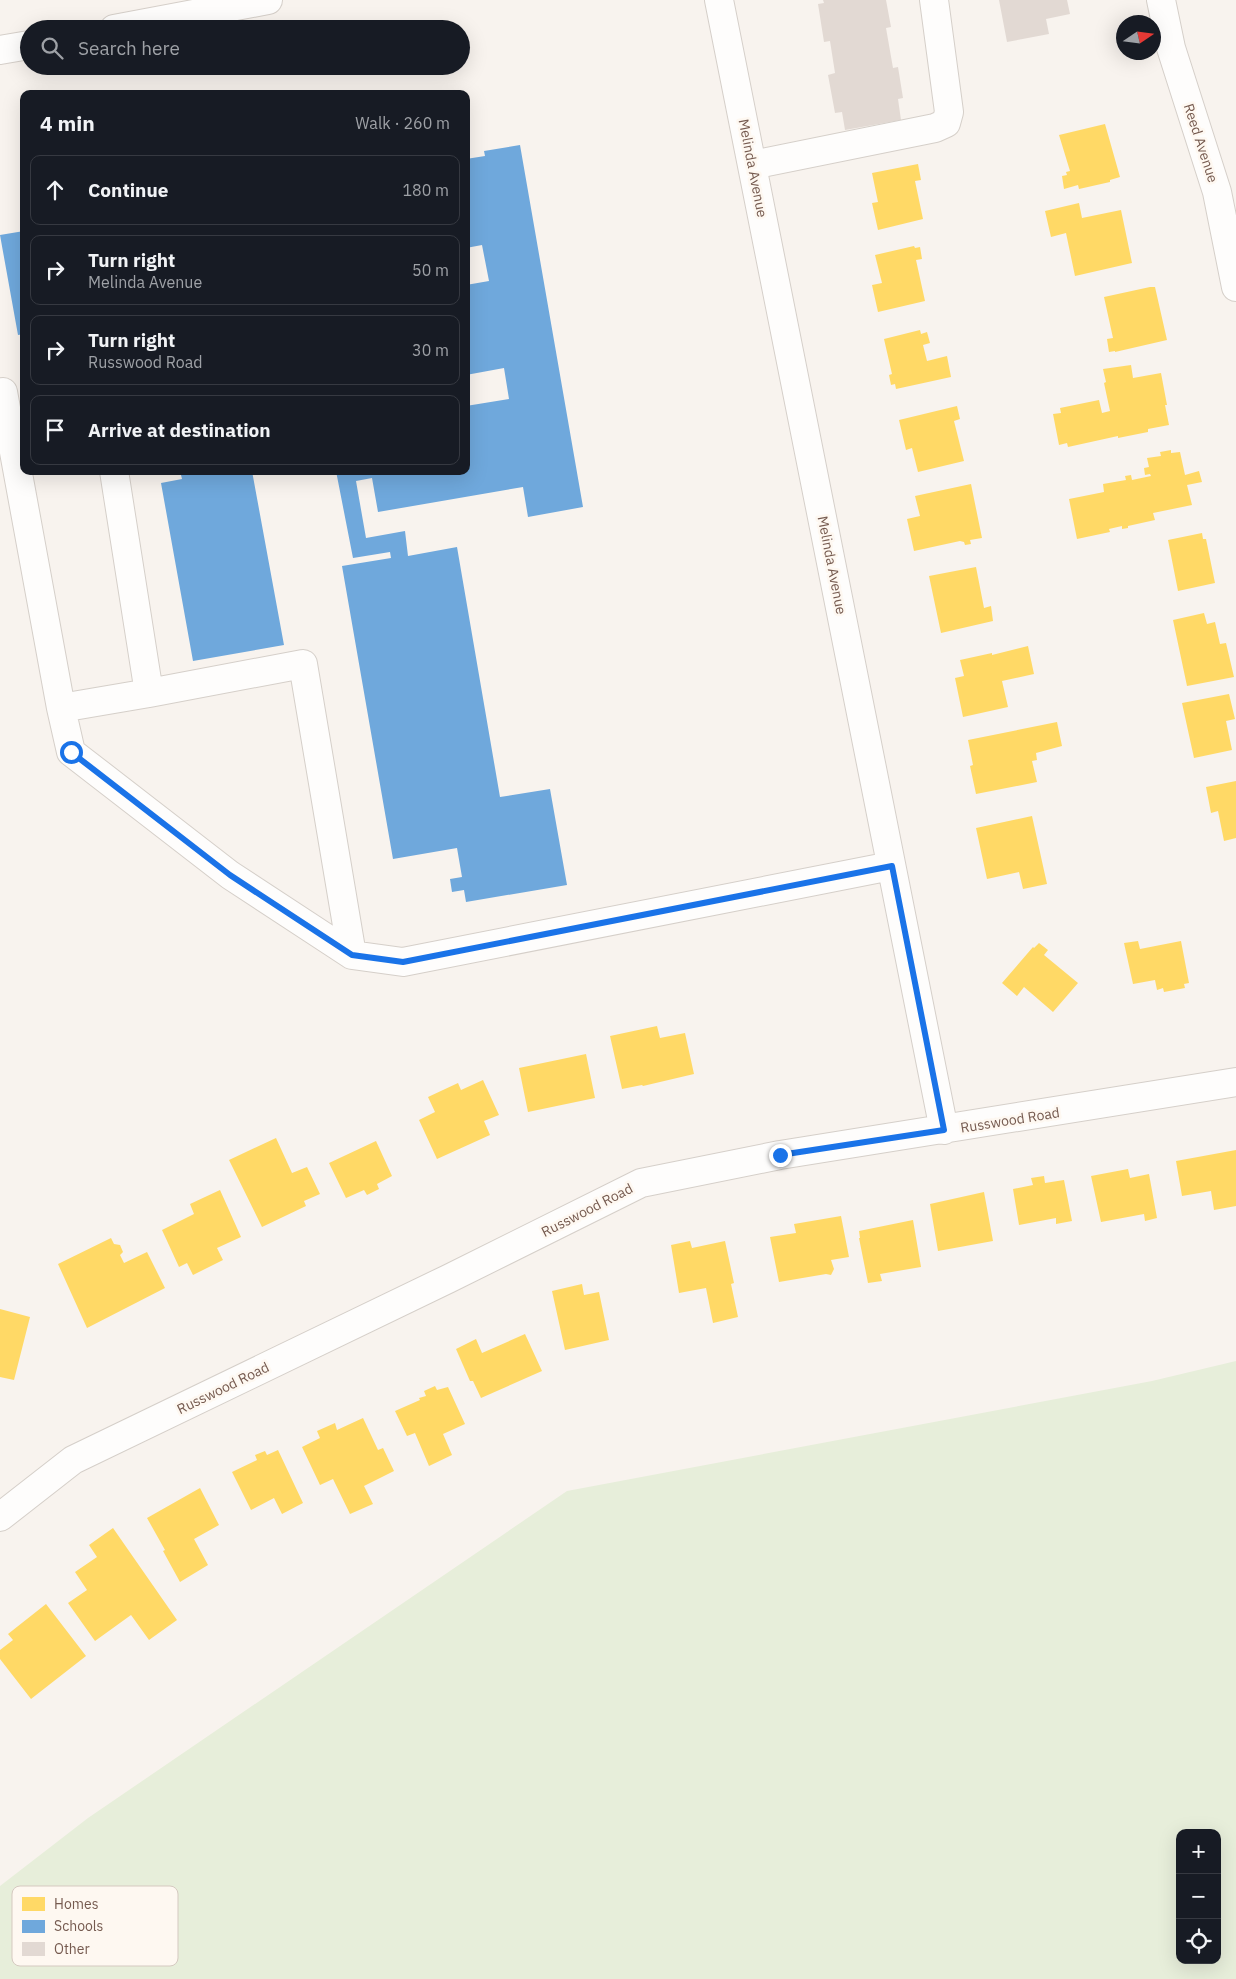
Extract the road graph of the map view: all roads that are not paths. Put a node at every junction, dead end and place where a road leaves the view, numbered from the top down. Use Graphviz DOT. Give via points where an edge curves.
graph roads {
  1 [pos="268,0"];
  2 [pos="720,0"];
  3 [pos="934,0"];
  4 [pos="1161,0"];
  5 [pos="162,20"];
  6 [pos="20,47"];
  7 [pos="0,50"];
  8 [pos="752,165"];
  9 [pos="1236,286"];
  10 [pos="9,392"];
  11 [pos="20,459"];
  12 [pos="23,475"];
  13 [pos="115,475"];
  14 [pos="149,693"];
  15 [pos="61,708"];
  16 [pos="892,866"];
  17 [pos="352,955"];
  18 [pos="1236,1082"];
  19 [pos="944,1130"];
  20 [pos="0,1517"];
  1 -- 5 [label="street"];
  2 -- 8 [label="street, Melinda Avenue"];
  3 -- 8 [label="street" via="949,112 946,123 935,128"];
  4 -- 9 [label="street, Reed Avenue" via="1171,48 1217,192"];
  6 -- 7 [label="street"];
  8 -- 16 [label="street, Melinda Avenue"];
  10 -- 11 [label="street"];
  12 -- 15 [label="street"];
  13 -- 14 [label="street"];
  14 -- 15 [label="street"];
  14 -- 17 [label="street" via="303,664"];
  15 -- 17 [label="street" via="71,752 230,875"];
  16 -- 17 [label="street" via="403,962"];
  16 -- 19 [label="street, Melinda Avenue"];
  18 -- 19 [label="street, Russwood Road"];
  19 -- 20 [label="street, Russwood Road" via="780,1155 641,1183 73,1460"];
}
